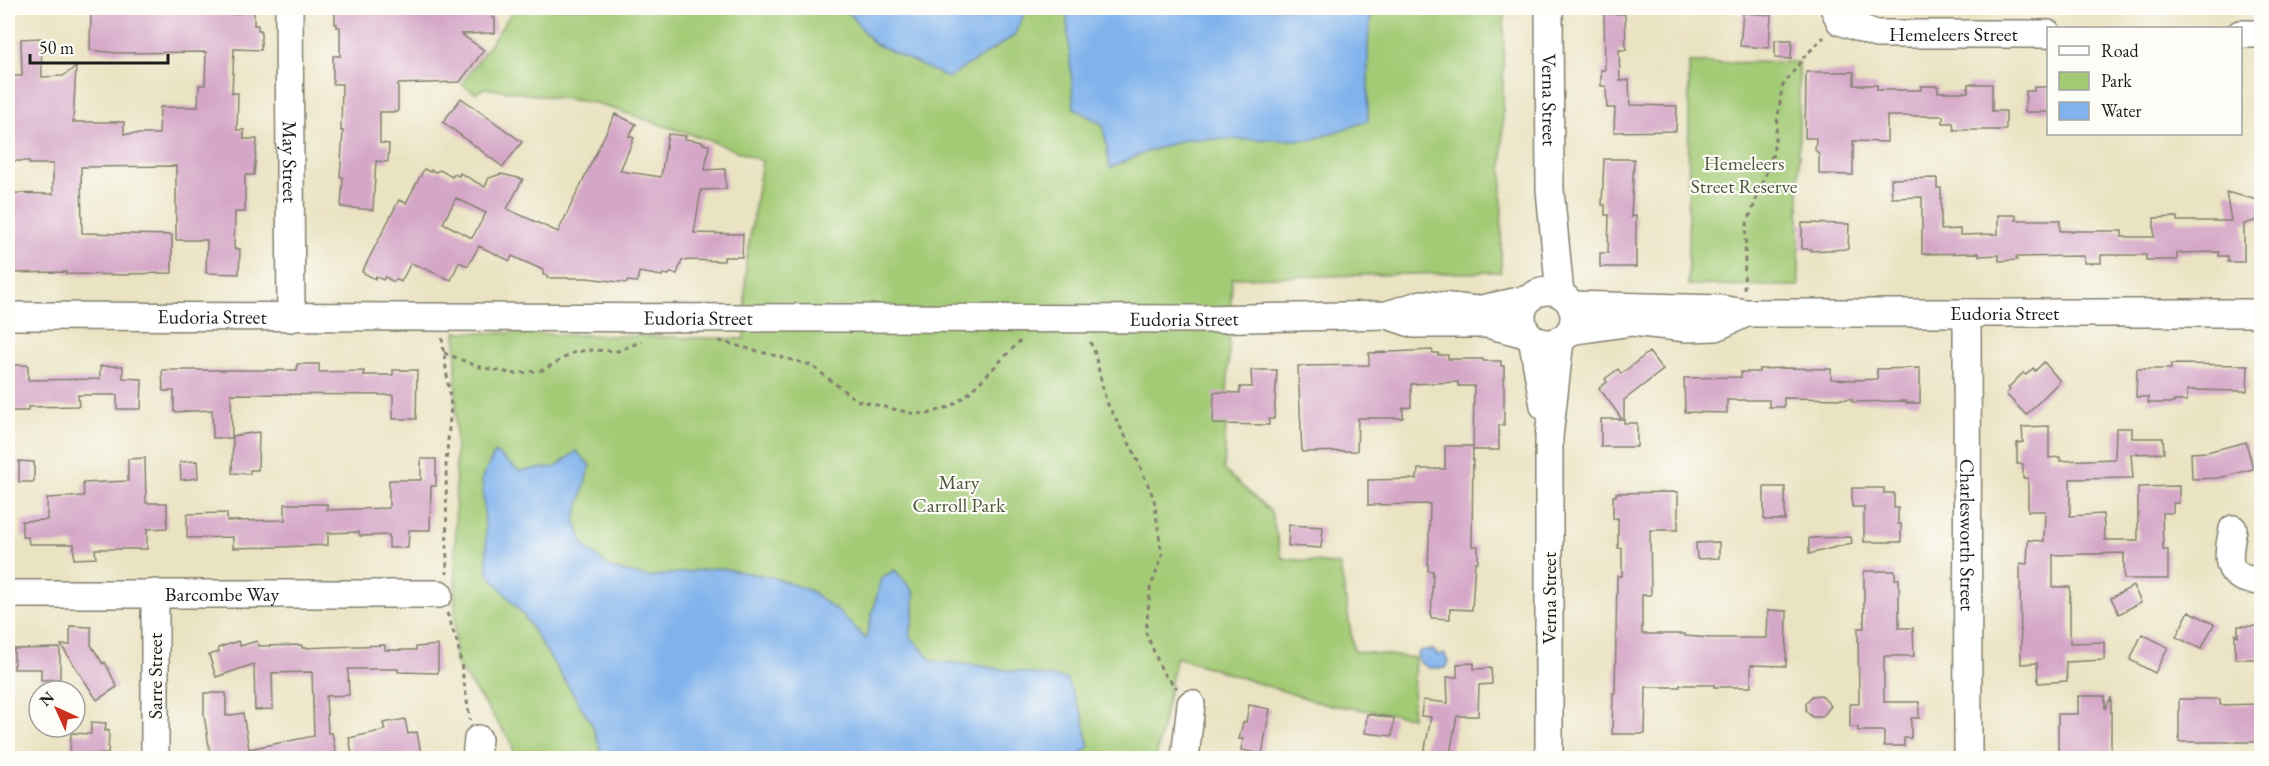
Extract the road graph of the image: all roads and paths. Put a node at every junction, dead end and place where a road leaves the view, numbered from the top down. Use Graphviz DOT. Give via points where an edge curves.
graph roads {
  1 [pos="289,8"];
  2 [pos="1549,8"];
  3 [pos="1838,14"];
  4 [pos="2047,34"];
  5 [pos="2242,34"];
  6 [pos="2262,34"];
  7 [pos="1745,301"];
  8 [pos="1554,310"];
  9 [pos="1967,313"];
  10 [pos="2262,313"];
  11 [pos="1387,315"];
  12 [pos="8,316"];
  13 [pos="291,318"];
  14 [pos="441,333"];
  15 [pos="1531,336"];
  16 [pos="1025,337"];
  17 [pos="646,339"];
  18 [pos="716,340"];
  19 [pos="1089,341"];
  20 [pos="444,353"];
  21 [pos="1549,437"];
  22 [pos="2233,529"];
  23 [pos="2262,581"];
  24 [pos="155,593"];
  25 [pos="8,594"];
  26 [pos="439,594"];
  27 [pos="1191,704"];
  28 [pos="477,749"];
  29 [pos="155,759"];
  30 [pos="1185,759"];
  31 [pos="1549,759"];
  32 [pos="1968,759"];
  1 -- 13 [label="street, May Street"];
  2 -- 8 [label="street, Verna Street"];
  3 -- 4 [label="street, Hemeleers Street" via="1876,34"];
  3 -- 7 [label="path" via="1782,87 1773,154 1746,227"];
  5 -- 6 [label="street"];
  7 -- 8 [label="street, Eudoria Street" via="1716,327 1687,328"];
  7 -- 9 [label="street, Eudoria Street"];
  8 -- 11 [label="street, Eudoria Street" via="1422,304"];
  8 -- 15 [label="street, Eudoria Street" via="1550,343"];
  8 -- 15 [label="street, Verna Street" via="1523,310 1522,324"];
  8 -- 21 [label="street, Verna Street"];
  9 -- 10 [label="street, Eudoria Street"];
  9 -- 32 [label="street, Charlesworth Street"];
  11 -- 13 [label="street, Eudoria Street" via="1204,319"];
  11 -- 15 [label="street, Eudoria Street" via="1414,324 1487,324"];
  12 -- 13 [label="street, Eudoria Street"];
  14 -- 20 [label="path"];
  15 -- 21 [label="street, Verna Street"];
  16 -- 18 [label="path" via="970,392 952,406 928,414 856,400 811,364"];
  17 -- 20 [label="path" via="618,351 573,353 543,370 515,374 480,367"];
  19 -- 27 [label="path" via="1106,401 1154,499 1162,556 1150,590 1146,633 1163,673"];
  20 -- 26 [label="path" via="451,406 446,463 448,571"];
  21 -- 31 [label="street, Verna Street"];
  22 -- 23 [label="street" via="2227,555 2232,569 2239,576"];
  24 -- 25 [label="street, Barcombe Way"];
  24 -- 26 [label="street, Barcombe Way"];
  24 -- 29 [label="street, Sarre Street"];
  26 -- 28 [label="path" via="458,645"];
  27 -- 30 [label="street"];
}
